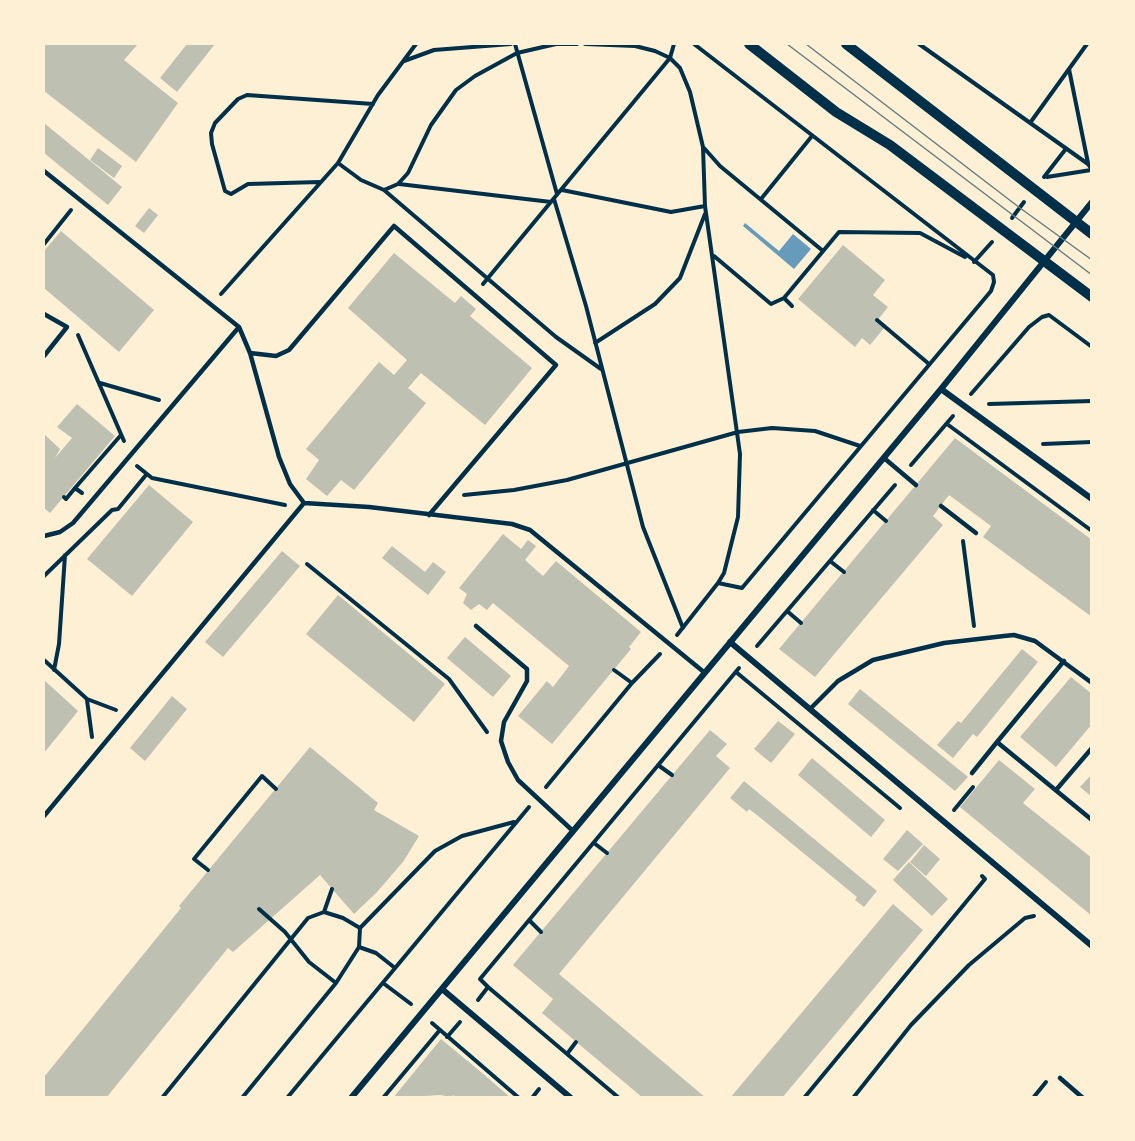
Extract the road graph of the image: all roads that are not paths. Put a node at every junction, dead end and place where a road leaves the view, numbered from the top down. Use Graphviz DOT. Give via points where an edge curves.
graph roads {
  1 [pos="748,44"];
  2 [pos="846,44"];
  3 [pos="44,171"];
  4 [pos="1092,202"];
  5 [pos="1075,222"];
  6 [pos="1092,234"];
  7 [pos="1043,262"];
  8 [pos="1092,297"];
  9 [pos="44,314"];
  10 [pos="239,327"];
  11 [pos="250,353"];
  12 [pos="44,356"];
  13 [pos="941,389"];
  14 [pos="884,458"];
  15 [pos="916,485"];
  16 [pos="1092,500"];
  17 [pos="304,503"];
  18 [pos="940,506"];
  19 [pos="429,515"];
  20 [pos="976,533"];
  21 [pos="44,536"];
  22 [pos="476,626"];
  23 [pos="730,642"];
  24 [pos="1064,661"];
  25 [pos="705,673"];
  26 [pos="1092,683"];
  27 [pos="810,709"];
  28 [pos="997,742"];
  29 [pos="1092,748"];
  30 [pos="972,772"];
  31 [pos="1056,790"];
  32 [pos="44,816"];
  33 [pos="1092,820"];
  34 [pos="573,831"];
  35 [pos="1092,946"];
  36 [pos="442,988"];
  37 [pos="1060,1078"];
  38 [pos="351,1098"];
  39 [pos="571,1098"];
  40 [pos="1083,1098"];
  1 -- 7 [label="street" via="836,112 890,145"];
  2 -- 5 [label="street"];
  3 -- 10 [label="lane"];
  4 -- 5 [label="street"];
  5 -- 6 [label="street"];
  5 -- 7 [label="street"];
  7 -- 8 [label="street"];
  7 -- 13 [label="street"];
  9 -- 12 [label="lane" via="67,327"];
  10 -- 11 [label="lane"];
  10 -- 21 [label="lane" via="73,523"];
  11 -- 17 [label="lane" via="279,457 290,484"];
  11 -- 19 [label="lane" via="276,356 289,350 394,226 556,365"];
  13 -- 14 [label="street"];
  13 -- 16 [label="street"];
  14 -- 15 [label="lane"];
  14 -- 23 [label="street"];
  17 -- 19 [label="lane"];
  17 -- 32 [label="lane"];
  18 -- 20 [label="lane"];
  19 -- 25 [label="lane" via="512,524 530,530"];
  22 -- 34 [label="lane" via="526,669 527,681 504,722 501,741 518,780"];
  23 -- 25 [label="street"];
  23 -- 27 [label="street"];
  24 -- 26 [label="lane"];
  24 -- 27 [label="lane" via="1048,649 1014,635 976,639 873,660 844,676"];
  24 -- 28 [label="lane"];
  25 -- 34 [label="street"];
  27 -- 35 [label="street"];
  28 -- 30 [label="lane"];
  28 -- 31 [label="lane"];
  29 -- 31 [label="lane"];
  31 -- 33 [label="lane"];
  34 -- 36 [label="street"];
  36 -- 38 [label="street"];
  36 -- 39 [label="street"];
  37 -- 40 [label="lane"];
}
